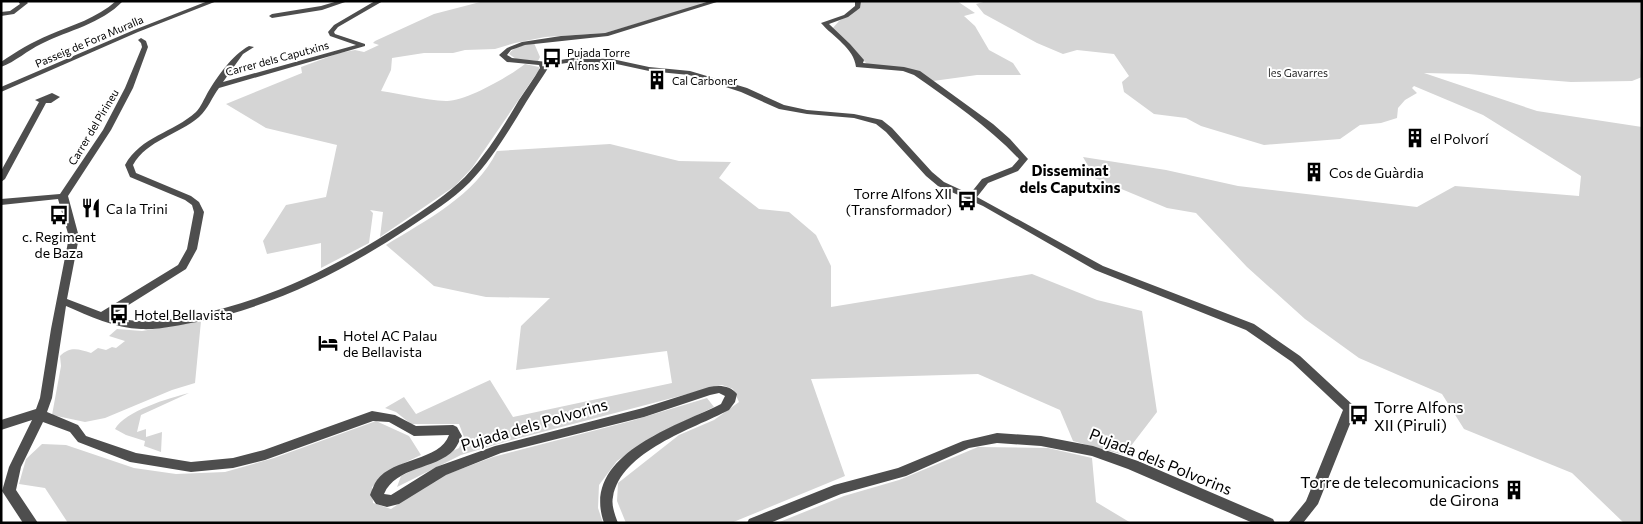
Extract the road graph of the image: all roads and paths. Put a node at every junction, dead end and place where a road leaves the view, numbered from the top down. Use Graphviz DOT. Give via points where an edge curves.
graph roads {
  1 [pos="120,1"];
  2 [pos="214,1"];
  3 [pos="343,1"];
  4 [pos="380,1"];
  5 [pos="717,1"];
  6 [pos="858,1"];
  7 [pos="21,2"];
  8 [pos="1,13"];
  9 [pos="272,16"];
  10 [pos="141,40"];
  11 [pos="250,47"];
  12 [pos="542,64"];
  13 [pos="1,65"];
  14 [pos="216,86"];
  15 [pos="1,90"];
  16 [pos="43,102"];
  17 [pos="1,179"];
  18 [pos="63,196"];
  19 [pos="972,197"];
  20 [pos="1,202"];
  21 [pos="63,301"];
  22 [pos="103,316"];
  23 [pos="40,413"];
  24 [pos="4,421"];
  25 [pos="31,523"];
  26 [pos="611,523"];
  27 [pos="754,523"];
  28 [pos="1268,523"];
  29 [pos="1295,523"];
  1 -- 13 [label="street" via="104,15 17,53"];
  2 -- 15 [label="street, Passeig de Fora Muralla"];
  3 -- 9 [label="street" via="329,7"];
  4 -- 14 [label="street, Carrer dels Caputxins" via="332,28 330,34 363,46"];
  5 -- 12 [label="street" via="606,35 524,44 509,49 503,55 510,60"];
  6 -- 19 [label="street" via="858,6 849,14 824,23 848,45 860,60 859,65 917,73 990,126 1024,159 1015,169 986,181"];
  7 -- 8 [label="street" via="25,3 12,13"];
  10 -- 18 [label="street, Carrer del Pirineu" via="145,47 129,88 107,130"];
  11 -- 14 [label="street, Carrer dels Caputxins" via="241,53"];
  12 -- 19 [label="street" via="573,60 612,61 690,73 744,90 782,107 879,122 935,180"];
  12 -- 22 [label="street" via="544,68 490,151 464,183 437,205 369,249 263,302 206,317 140,326"];
  14 -- 22 [label="street" via="195,116 137,152 129,165 133,175 196,204 198,212 192,249 182,267"];
  16 -- 17 [label="street"];
  18 -- 20 [label="street"];
  18 -- 21 [label="street" via="74,237"];
  19 -- 29 [label="street" via="1099,268 1260,332 1300,362 1350,409 1311,504"];
  21 -- 22 [label="street"];
  21 -- 23 [label="street" via="46,398"];
  23 -- 24 [label="street"];
  23 -- 25 [label="street" via="15,467 9,491"];
  23 -- 26 [label="street, Pujada dels Polvorins" via="47,420 78,430 82,439 103,448 135,458 191,467 233,463 265,455 372,416 391,418 414,431 453,430 456,436 447,448 382,483 377,495 387,501 402,496 442,470 499,450 644,412 709,391 720,389 731,394 725,406 661,437 618,470 608,486 606,497"];
  27 -- 28 [label="street, Pujada dels Polvorins" via="839,489 901,472 967,444 997,438 1041,441 1093,451"];
}
